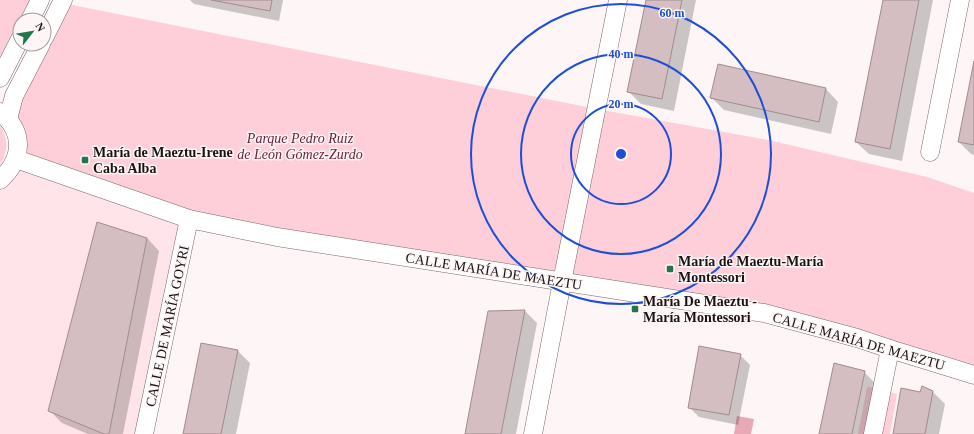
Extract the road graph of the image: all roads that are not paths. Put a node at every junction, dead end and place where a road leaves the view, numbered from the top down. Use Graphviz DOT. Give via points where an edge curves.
graph roads {
  1 [pos="40,0"];
  2 [pos="63,0"];
  3 [pos="618,0"];
  4 [pos="960,0"];
  5 [pos="34,12"];
  6 [pos="52,22"];
  7 [pos="13,52"];
  8 [pos="37,52"];
  9 [pos="0,78"];
  10 [pos="4,115"];
  11 [pos="930,152"];
  12 [pos="16,159"];
  13 [pos="0,180"];
  14 [pos="188,218"];
  15 [pos="562,282"];
  16 [pos="890,349"];
  17 [pos="974,375"];
  18 [pos="144,434"];
  19 [pos="533,434"];
  20 [pos="873,434"];
  1 -- 5 [label="street"];
  2 -- 6 [label="street"];
  3 -- 15 [label="street"];
  4 -- 11 [label="street"];
  7 -- 9 [label="street"];
  8 -- 10 [label="street"];
  10 -- 12 [label="street" via="16,131"];
  12 -- 13 [label="street" via="10,171"];
  12 -- 14 [label="street, CALLE MARÍA DE MAEZTU"];
  14 -- 15 [label="street, CALLE MARÍA DE MAEZTU" via="277,237"];
  14 -- 18 [label="street, CALLE DE MARÍA GOYRI"];
  15 -- 16 [label="street, CALLE MARÍA DE MAEZTU" via="764,313"];
  15 -- 19 [label="street"];
  16 -- 17 [label="street, CALLE MARÍA DE MAEZTU"];
  16 -- 20 [label="street"];
}
